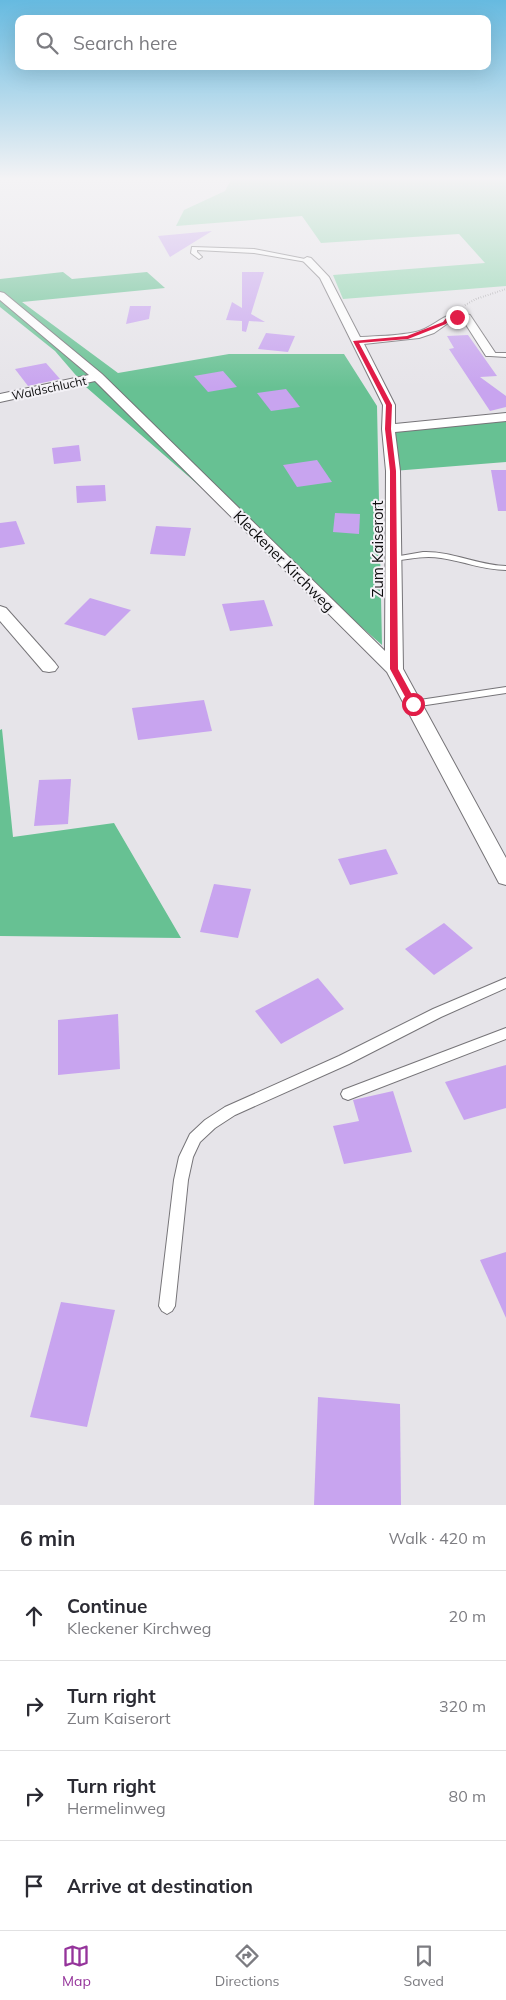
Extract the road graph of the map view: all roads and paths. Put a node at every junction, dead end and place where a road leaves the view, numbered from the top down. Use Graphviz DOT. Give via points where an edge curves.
graph roads {
  1 [pos="194,248"];
  2 [pos="199,248"];
  3 [pos="199,257"];
  4 [pos="306,260"];
  5 [pos="506,289"];
  6 [pos="0,295"];
  7 [pos="457,317"];
  8 [pos="356,341"];
  9 [pos="490,354"];
  10 [pos="506,354"];
  11 [pos="98,377"];
  12 [pos="0,398"];
  13 [pos="506,417"];
  14 [pos="388,429"];
  15 [pos="394,560"];
  16 [pos="506,568"];
  17 [pos="0,611"];
  18 [pos="49,667"];
  19 [pos="394,669"];
  20 [pos="506,690"];
  21 [pos="413,704"];
  22 [pos="506,876"];
  23 [pos="506,983"];
  24 [pos="506,1033"];
  25 [pos="348,1094"];
  26 [pos="167,1306"];
  1 -- 3 [label="lane"];
  2 -- 4 [label="lane" via="254,251"];
  4 -- 8 [label="street, Zum Kaiserort" via="324,277"];
  5 -- 7 [label="path" via="460,308"];
  6 -- 11 [label="street, Kleckener Kirchweg"];
  7 -- 8 [label="street" via="448,318 445,323 408,338"];
  7 -- 9 [label="street" via="466,317"];
  8 -- 14 [label="street, Zum Kaiserort" via="389,405"];
  9 -- 10 [label="lane"];
  11 -- 12 [label="street, Waldschlucht"];
  11 -- 19 [label="street, Kleckener Kirchweg"];
  13 -- 14 [label="street"];
  14 -- 15 [label="street, Zum Kaiserort" via="393,471"];
  15 -- 16 [label="lane" via="439,555"];
  15 -- 19 [label="street, Zum Kaiserort"];
  17 -- 18 [label="street"];
  19 -- 21 [label="street, Kleckener Kirchweg"];
  20 -- 21 [label="lane"];
  21 -- 22 [label="street, Kleckener Kirchweg"];
  23 -- 26 [label="lane" via="230,1111 195,1138 186,1156 181,1180"];
  24 -- 25 [label="lane"];
}
